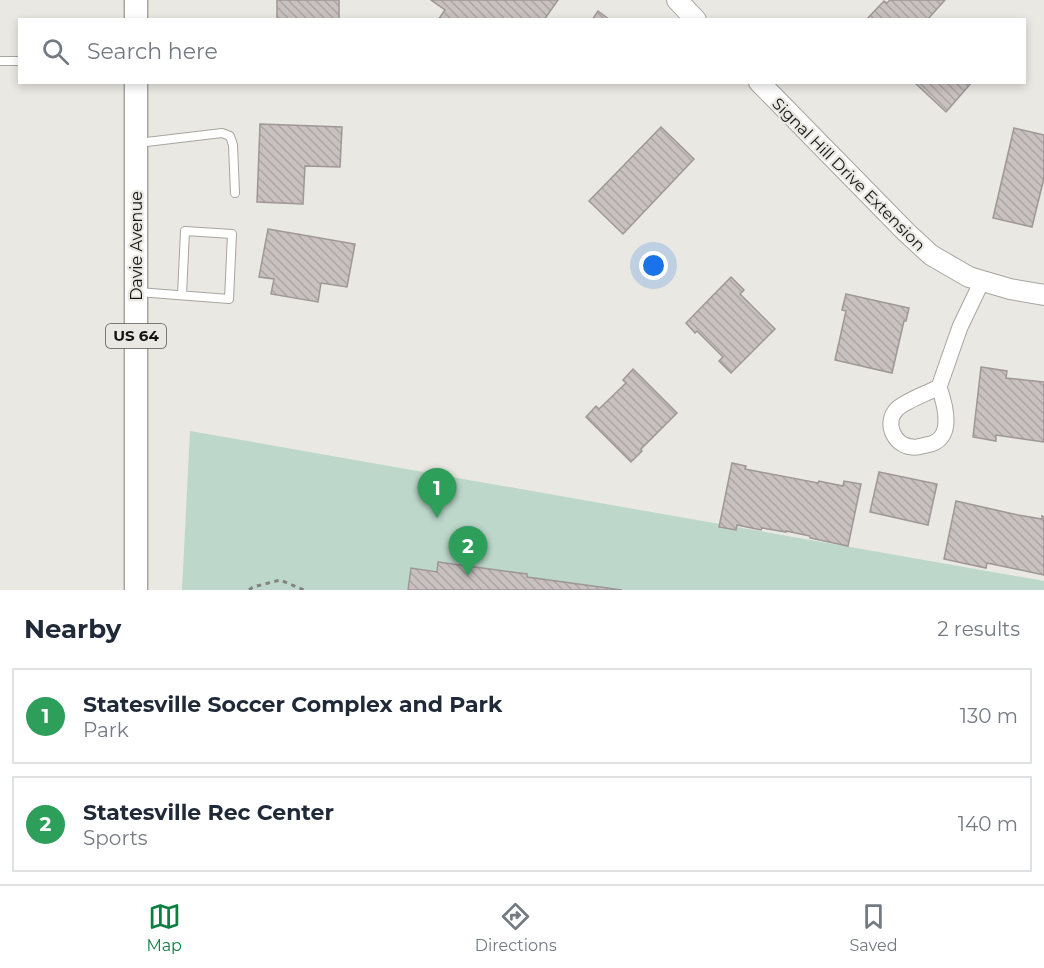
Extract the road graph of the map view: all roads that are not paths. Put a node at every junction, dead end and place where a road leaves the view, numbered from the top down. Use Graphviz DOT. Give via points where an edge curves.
graph roads {
  1 [pos="136,0"];
  2 [pos="677,0"];
  3 [pos="136,18"];
  4 [pos="694,18"];
  5 [pos="0,61"];
  6 [pos="18,61"];
  7 [pos="136,84"];
  8 [pos="761,84"];
  9 [pos="136,143"];
  10 [pos="235,193"];
  11 [pos="982,281"];
  12 [pos="136,292"];
  13 [pos="182,295"];
  14 [pos="1044,296"];
  15 [pos="939,387"];
  16 [pos="136,590"];
  1 -- 3 [label="main road"];
  2 -- 4 [label="street"];
  5 -- 6 [label="lane"];
  7 -- 9 [label="main road, Davie Avenue / US 64"];
  8 -- 11 [label="street, Signal Hill Drive Extension" via="931,255"];
  9 -- 10 [label="lane" via="222,133 230,136"];
  9 -- 12 [label="main road, Davie Avenue / US 64"];
  11 -- 14 [label="street, Signal Hill Drive Extension"];
  11 -- 15 [label="street" via="960,327"];
  12 -- 13 [label="lane"];
  12 -- 16 [label="main road, Davie Avenue / US 64"];
  13 -- 13 [label="lane" via="229,299 232,234 185,231"];
}
